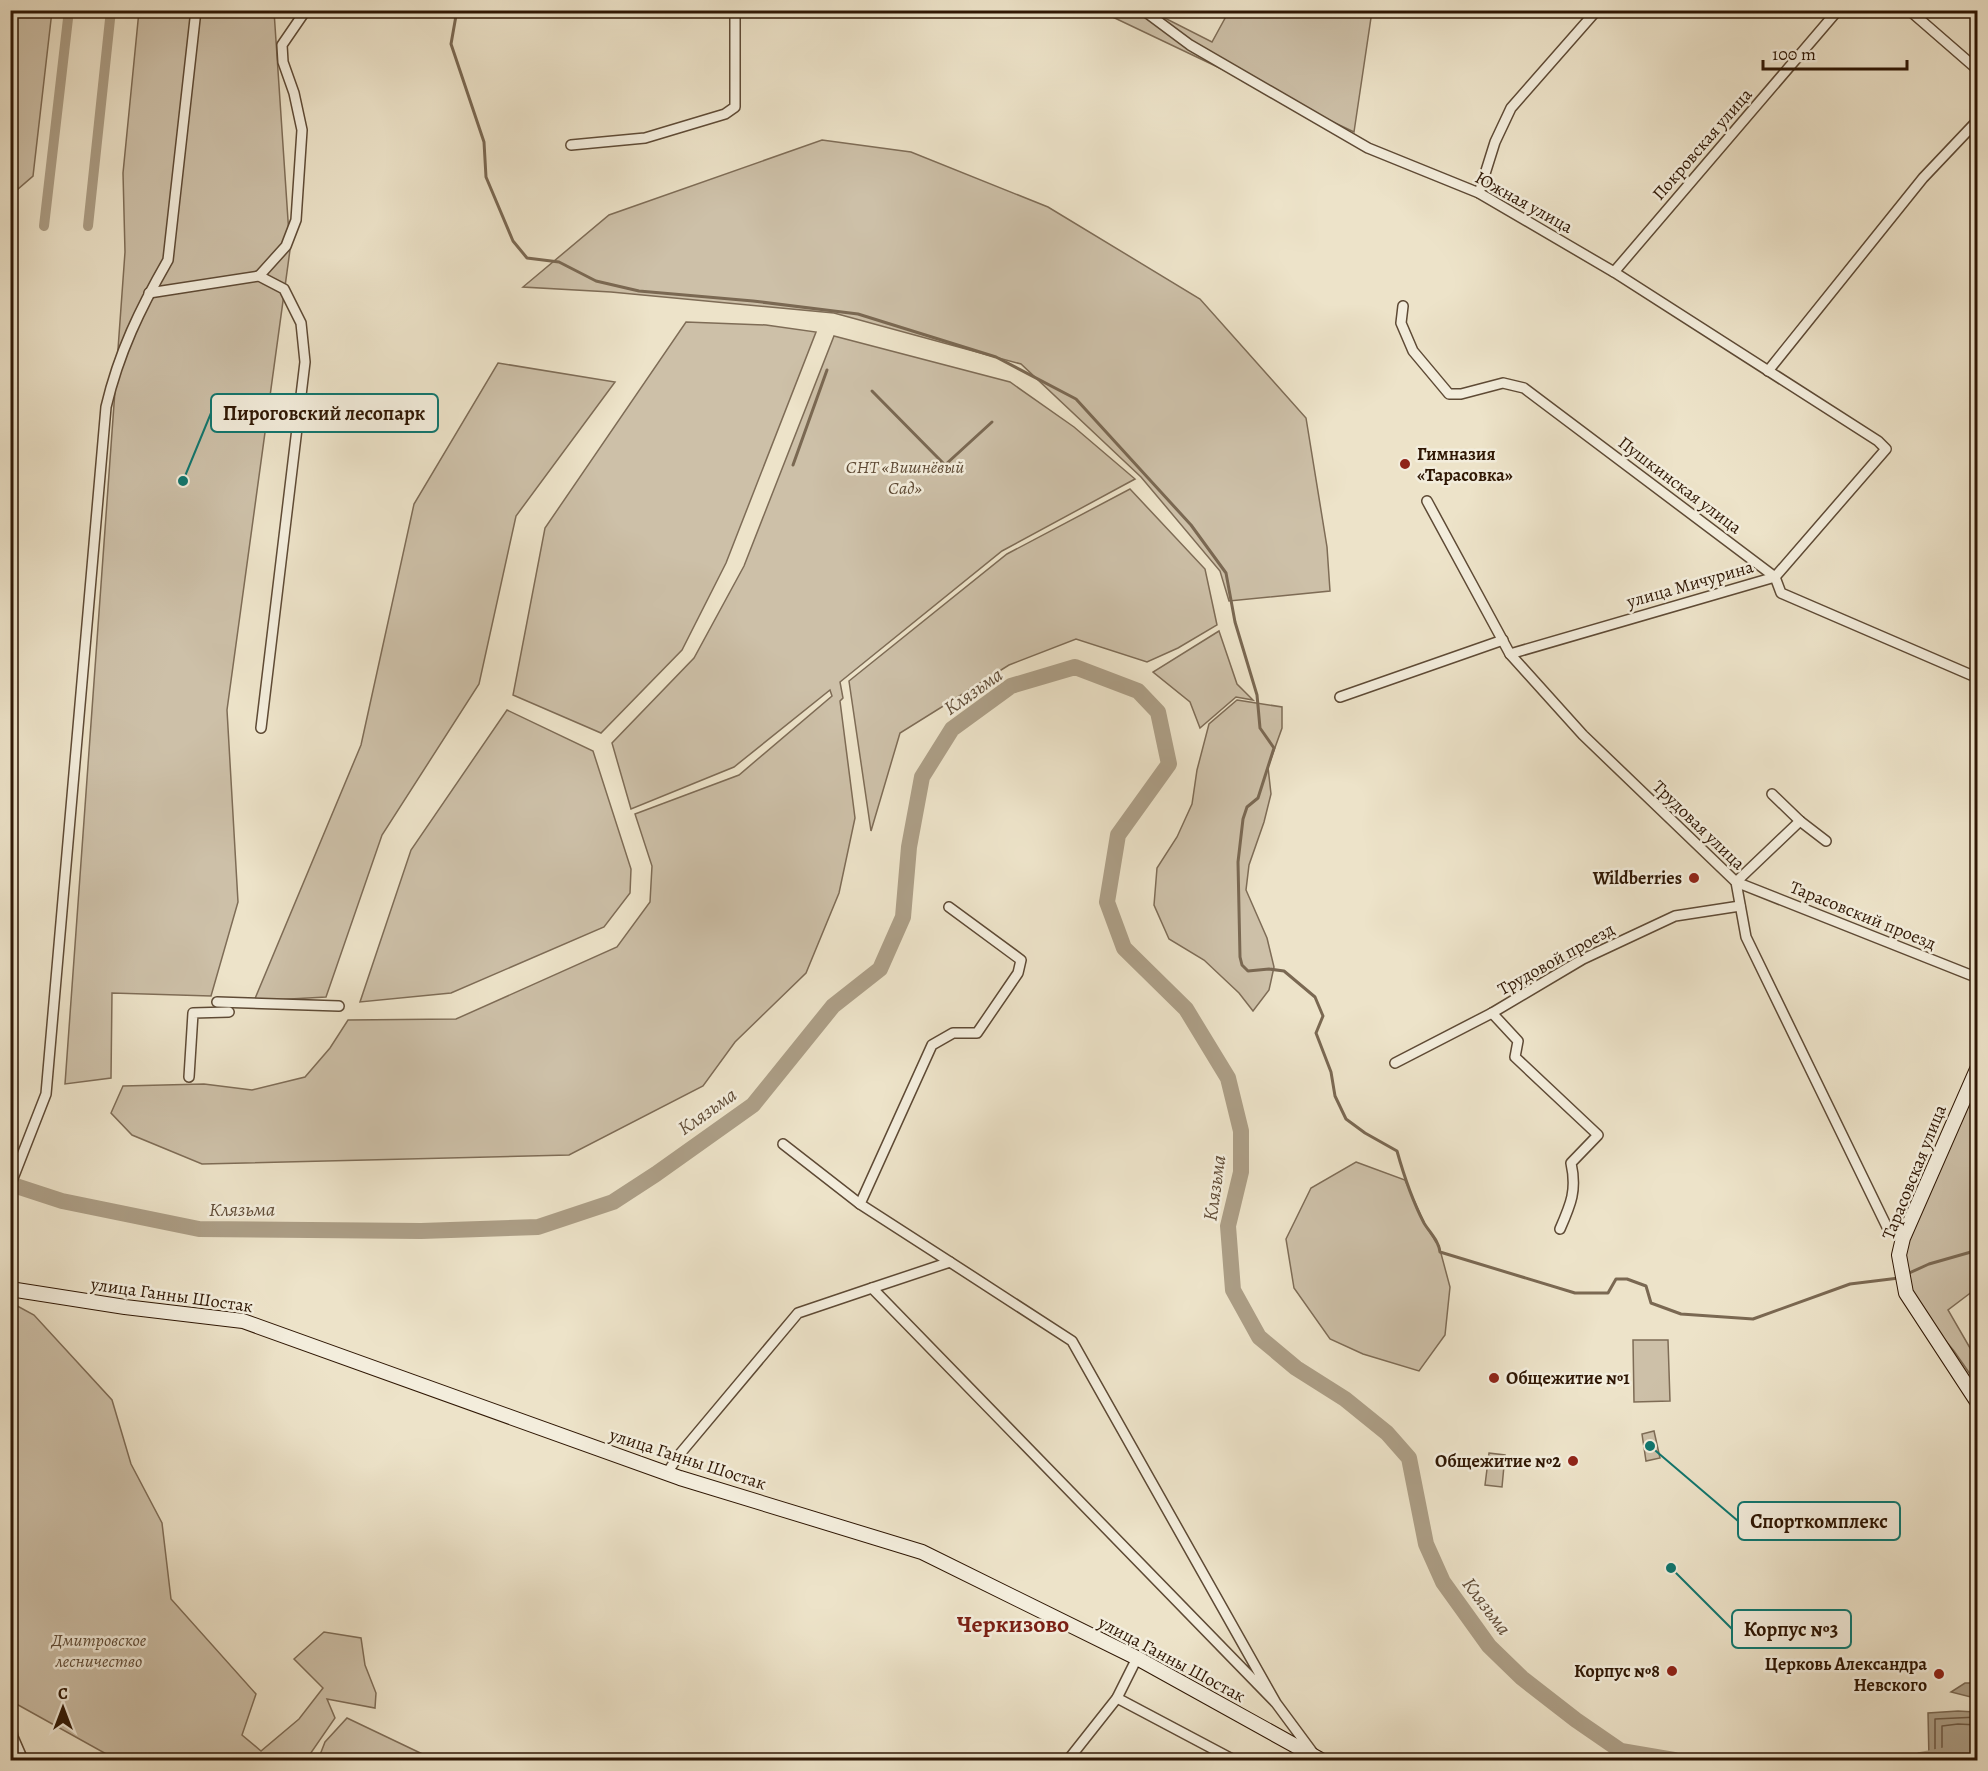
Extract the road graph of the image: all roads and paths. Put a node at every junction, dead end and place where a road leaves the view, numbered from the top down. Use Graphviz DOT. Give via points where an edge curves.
graph roads {
  1 [pos="196,10"];
  2 [pos="306,10"];
  3 [pos="735,10"];
  4 [pos="1143,10"];
  5 [pos="1597,10"];
  6 [pos="1838,10"];
  7 [pos="1909,10"];
  8 [pos="1977,70"];
  9 [pos="1977,120"];
  10 [pos="572,145"];
  11 [pos="1479,193"];
  12 [pos="1614,272"];
  13 [pos="259,276"];
  14 [pos="149,293"];
  15 [pos="1403,306"];
  16 [pos="1768,371"];
  17 [pos="1878,441"];
  18 [pos="1427,501"];
  19 [pos="1775,577"];
  20 [pos="1503,640"];
  21 [pos="1510,654"];
  22 [pos="1977,678"];
  23 [pos="1340,697"];
  24 [pos="261,728"];
  25 [pos="1772,794"];
  26 [pos="1800,821"];
  27 [pos="1826,841"];
  28 [pos="1736,882"];
  29 [pos="1740,906"];
  30 [pos="949,907"];
  31 [pos="1977,978"];
  32 [pos="217,1002"];
  33 [pos="339,1006"];
  34 [pos="229,1012"];
  35 [pos="1492,1013"];
  36 [pos="1395,1063"];
  37 [pos="1977,1066"];
  38 [pos="189,1077"];
  39 [pos="783,1144"];
  40 [pos="10,1186"];
  41 [pos="860,1204"];
  42 [pos="1560,1229"];
  43 [pos="1903,1238"];
  44 [pos="950,1262"];
  45 [pos="872,1288"];
  46 [pos="10,1289"];
  47 [pos="1977,1403"];
  48 [pos="667,1473"];
  49 [pos="1137,1658"];
  50 [pos="1117,1698"];
  51 [pos="1276,1703"];
  52 [pos="10,1722"];
  53 [pos="1319,1759"];
  54 [pos="23,1761"];
  55 [pos="1068,1761"];
  56 [pos="1234,1761"];
  1 -- 14 [label="street" via="168,260"];
  2 -- 13 [label="street" via="282,45 302,130 296,220 286,246"];
  3 -- 10 [label="street" via="735,107 725,114 645,138"];
  4 -- 11 [label="street, Южная улица" via="1190,45 1368,148"];
  5 -- 11 [label="street" via="1511,108"];
  6 -- 12 [label="street, Покровская улица"];
  7 -- 8 [label="street"];
  9 -- 16 [label="street" via="1923,178"];
  11 -- 12 [label="street, Южная улица"];
  12 -- 16 [label="street, Южная улица"];
  13 -- 14 [label="street"];
  13 -- 24 [label="street" via="284,289 301,323 305,362"];
  14 -- 40 [label="street" via="123,348 106,407 46,1094"];
  15 -- 19 [label="street, Пушкинская улица" via="1401,323 1413,351 1449,394 1503,383 1524,388"];
  16 -- 17 [label="street, Южная улица"];
  17 -- 19 [label="street, улица Мичурина" via="1886,449"];
  18 -- 20 [label="street, Трудовая улица"];
  19 -- 21 [label="street, улица Мичурина"];
  19 -- 22 [label="street, Пушкинская улица" via="1781,593"];
  20 -- 21 [label="street, Трудовая улица"];
  20 -- 23 [label="street"];
  21 -- 28 [label="street, Трудовая улица" via="1583,735"];
  25 -- 26 [label="street"];
  26 -- 27 [label="street"];
  26 -- 28 [label="street"];
  28 -- 29 [label="street, Трудовая улица"];
  28 -- 31 [label="street, Тарасовский проезд"];
  29 -- 35 [label="street, Трудовой проезд" via="1675,916 1583,959"];
  29 -- 43 [label="street, Трудовая улица" via="1746,937 1882,1217 1887,1227"];
  30 -- 41 [label="street" via="1021,960 1018,974 977,1033 953,1033 932,1045"];
  32 -- 33 [label="street"];
  34 -- 38 [label="street" via="193,1013"];
  35 -- 36 [label="street, Трудовой проезд"];
  35 -- 42 [label="street" via="1518,1041 1515,1057 1598,1135 1571,1163 1572,1203"];
  37 -- 43 [label="main road, Тарасовская улица"];
  39 -- 41 [label="street"];
  41 -- 44 [label="street"];
  43 -- 47 [label="main road, Тарасовская улица" via="1899,1255 1904,1281"];
  44 -- 45 [label="street"];
  44 -- 51 [label="street" via="1072,1341"];
  45 -- 48 [label="street" via="798,1313"];
  45 -- 51 [label="street"];
  46 -- 48 [label="main road, улица Ганны Шостак" via="243,1321"];
  48 -- 49 [label="main road, улица Ганны Шостак" via="922,1552"];
  49 -- 50 [label="street"];
  49 -- 53 [label="main road, улица Ганны Шостак"];
  50 -- 55 [label="street"];
  50 -- 56 [label="street"];
  51 -- 53 [label="street"];
  52 -- 54 [label="street"];
}
